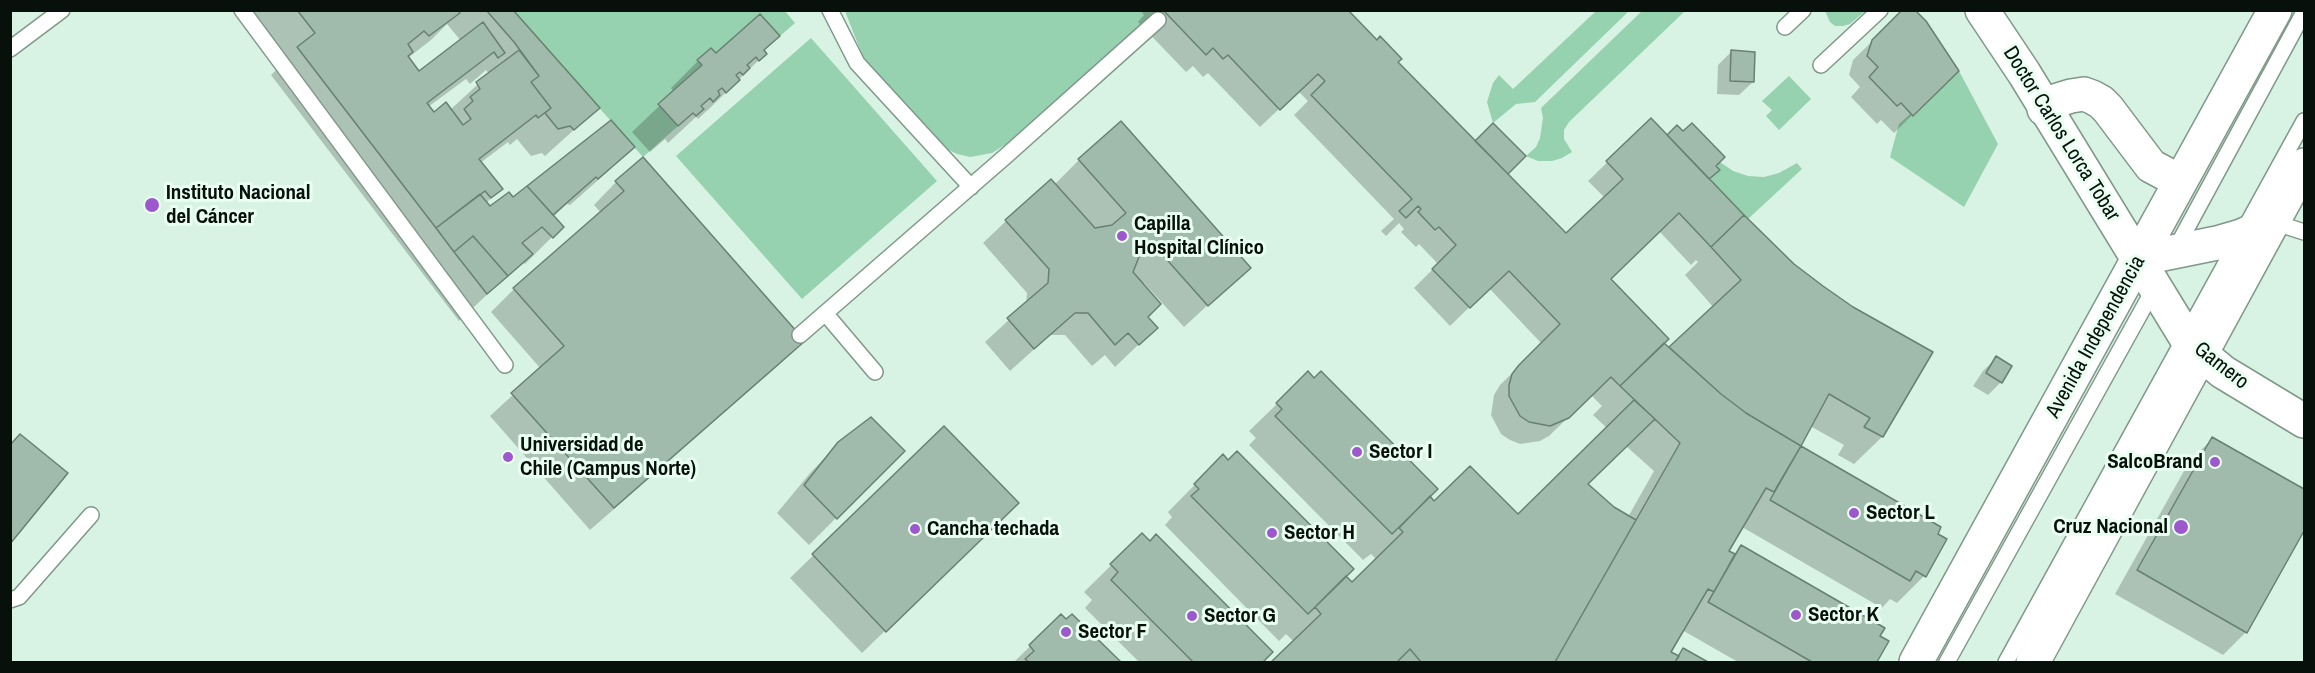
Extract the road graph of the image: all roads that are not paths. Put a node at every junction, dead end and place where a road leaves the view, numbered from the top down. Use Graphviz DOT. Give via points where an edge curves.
graph roads {
  1 [pos="62,10"];
  2 [pos="242,10"];
  3 [pos="830,10"];
  4 [pos="1803,10"];
  5 [pos="1880,10"];
  6 [pos="1982,10"];
  7 [pos="2275,10"];
  8 [pos="2304,12"];
  9 [pos="1158,20"];
  10 [pos="1785,27"];
  11 [pos="10,49"];
  12 [pos="1821,66"];
  13 [pos="2044,109"];
  14 [pos="2304,121"];
  15 [pos="2304,165"];
  16 [pos="2182,179"];
  17 [pos="971,187"];
  18 [pos="2272,222"];
  19 [pos="2304,232"];
  20 [pos="2241,236"];
  21 [pos="2174,252"];
  22 [pos="2138,259"];
  23 [pos="2155,287"];
  24 [pos="825,313"];
  25 [pos="800,335"];
  26 [pos="2193,345"];
  27 [pos="505,365"];
  28 [pos="875,372"];
  29 [pos="2304,421"];
  30 [pos="91,515"];
  31 [pos="10,600"];
  32 [pos="1916,663"];
  33 [pos="1947,663"];
  34 [pos="2006,663"];
  35 [pos="2033,663"];
  1 -- 11 [label="lane"];
  2 -- 27 [label="lane"];
  3 -- 17 [label="lane" via="857,63"];
  4 -- 10 [label="lane"];
  5 -- 12 [label="lane"];
  6 -- 13 [label="main road, Doctor Carlos Lorca Tobar"];
  7 -- 16 [label="main road, Avenida Independencia"];
  8 -- 21 [label="lane"];
  9 -- 17 [label="lane"];
  13 -- 16 [label="main road" via="2072,96 2092,97 2108,109 2151,166"];
  13 -- 22 [label="main road, Doctor Carlos Lorca Tobar"];
  14 -- 20 [label="lane"];
  15 -- 18 [label="main road"];
  16 -- 22 [label="main road, Avenida Independencia"];
  17 -- 24 [label="lane"];
  18 -- 19 [label="lane"];
  18 -- 20 [label="main road"];
  18 -- 26 [label="main road"];
  20 -- 21 [label="main road"];
  20 -- 26 [label="lane"];
  21 -- 22 [label="main road"];
  21 -- 23 [label="lane"];
  22 -- 23 [label="main road, Gamero"];
  22 -- 32 [label="main road, Avenida Independencia"];
  23 -- 26 [label="main road, Gamero"];
  23 -- 33 [label="lane"];
  24 -- 25 [label="lane"];
  24 -- 28 [label="lane"];
  26 -- 29 [label="main road, Gamero" via="2241,384"];
  26 -- 34 [label="lane"];
  26 -- 35 [label="main road"];
  30 -- 31 [label="lane" via="19,597"];
}
